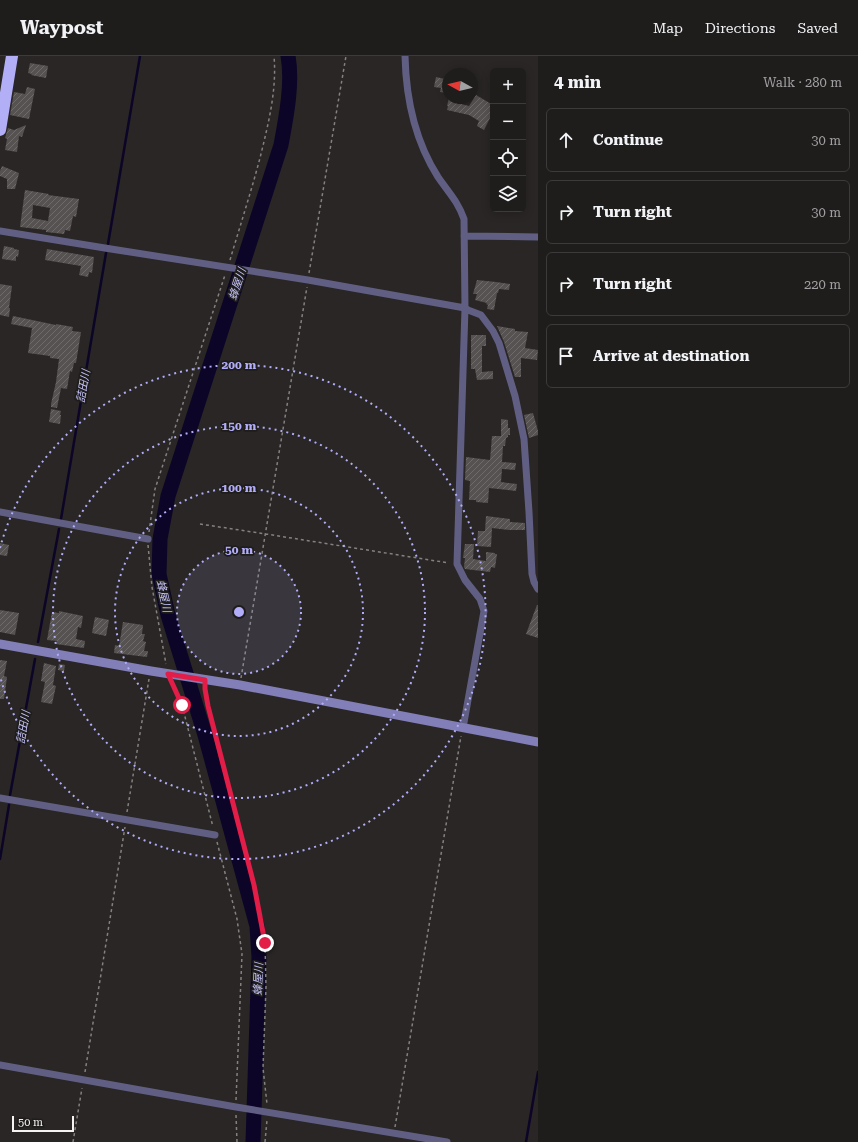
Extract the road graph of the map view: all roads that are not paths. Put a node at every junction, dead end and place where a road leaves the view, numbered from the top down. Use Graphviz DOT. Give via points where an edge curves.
graph roads {
  1 [pos="12,56"];
  2 [pos="405,56"];
  3 [pos="0,130"];
  4 [pos="0,231"];
  5 [pos="464,236"];
  6 [pos="538,237"];
  7 [pos="465,308"];
  8 [pos="0,512"];
  9 [pos="148,539"];
  10 [pos="538,589"];
  11 [pos="0,644"];
  12 [pos="463,728"];
  13 [pos="538,742"];
  14 [pos="0,798"];
  15 [pos="215,834"];
  16 [pos="0,1065"];
  17 [pos="447,1142"];
  1 -- 3 [label="highway"];
  2 -- 5 [label="street" via="411,112 422,145 438,177 460,208 464,219"];
  4 -- 7 [label="street"];
  5 -- 6 [label="street"];
  5 -- 7 [label="street"];
  7 -- 10 [label="street" via="480,315 493,331 515,396 524,439 532,574"];
  7 -- 12 [label="street" via="457,564 465,580 480,599 484,611"];
  8 -- 9 [label="street"];
  11 -- 12 [label="street"];
  12 -- 13 [label="street"];
  14 -- 15 [label="street"];
  16 -- 17 [label="street"];
}
